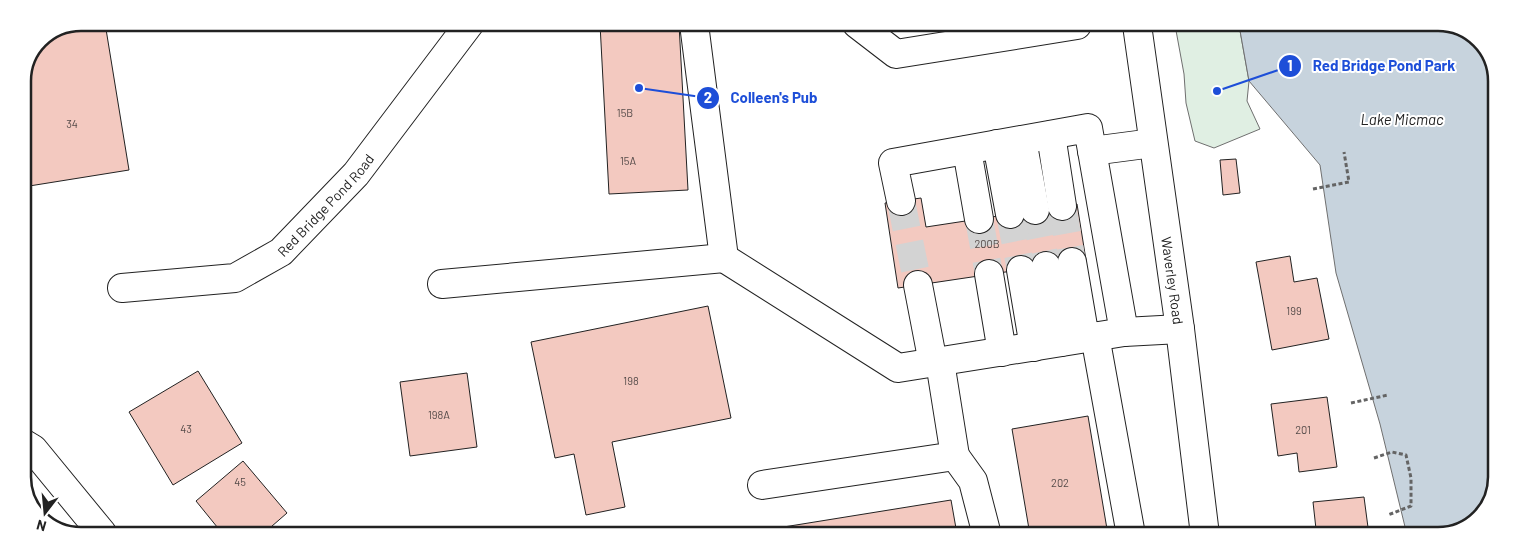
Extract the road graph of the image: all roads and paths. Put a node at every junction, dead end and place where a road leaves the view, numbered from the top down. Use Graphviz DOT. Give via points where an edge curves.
graph roads {
  1 [pos="464,31"];
  2 [pos="695,31"];
  3 [pos="866,31"];
  4 [pos="996,31"];
  5 [pos="1138,31"];
  6 [pos="944,35"];
  7 [pos="1051,135"];
  8 [pos="1090,140"];
  9 [pos="1009,142"];
  10 [pos="1153,143"];
  11 [pos="967,150"];
  12 [pos="1344,152"];
  13 [pos="1313,189"];
  14 [pos="901,200"];
  15 [pos="1062,206"];
  16 [pos="1023,212"];
  17 [pos="979,219"];
  18 [pos="724,258"];
  19 [pos="989,274"];
  20 [pos="442,284"];
  21 [pos="918,285"];
  22 [pos="122,288"];
  23 [pos="1180,329"];
  24 [pos="1124,332"];
  25 [pos="1080,339"];
  26 [pos="1034,347"];
  27 [pos="1002,352"];
  28 [pos="937,363"];
  29 [pos="1388,394"];
  30 [pos="1351,402"];
  31 [pos="31,450"];
  32 [pos="955,456"];
  33 [pos="1374,458"];
  34 [pos="762,485"];
  35 [pos="1388,515"];
  36 [pos="97,527"];
  37 [pos="985,527"];
  38 [pos="1129,527"];
  39 [pos="1204,527"];
  1 -- 22 [label="main road, Red Bridge Pond Road" via="356,174 281,252 235,278"];
  2 -- 18 [label="main road"];
  3 -- 6 [label="main road" via="896,54"];
  4 -- 6 [label="main road"];
  5 -- 10 [label="main road, Waverley Road"];
  7 -- 8 [label="main road"];
  7 -- 9 [label="main road"];
  7 -- 15 [label="main road"];
  8 -- 10 [label="main road"];
  8 -- 24 [label="main road"];
  9 -- 11 [label="main road"];
  9 -- 16 [label="main road"];
  10 -- 23 [label="main road, Waverley Road"];
  11 -- 14 [label="main road" via="893,163"];
  11 -- 17 [label="main road"];
  12 -- 13 [label="path" via="1349,182"];
  18 -- 20 [label="main road"];
  18 -- 28 [label="main road" via="898,368"];
  19 -- 27 [label="main road"];
  21 -- 28 [label="main road"];
  23 -- 24 [label="main road"];
  23 -- 39 [label="main road, Waverley Road"];
  24 -- 25 [label="main road"];
  25 -- 26 [label="main road"];
  25 -- 26 [label="main road" via="1046,266"];
  25 -- 38 [label="main road"];
  26 -- 27 [label="main road"];
  27 -- 28 [label="main road"];
  28 -- 32 [label="main road"];
  29 -- 30 [label="path"];
  31 -- 36 [label="main road"];
  32 -- 34 [label="main road"];
  32 -- 37 [label="main road" via="973,482"];
  33 -- 35 [label="path" via="1392,452 1406,455 1411,478 1411,506"];
}
